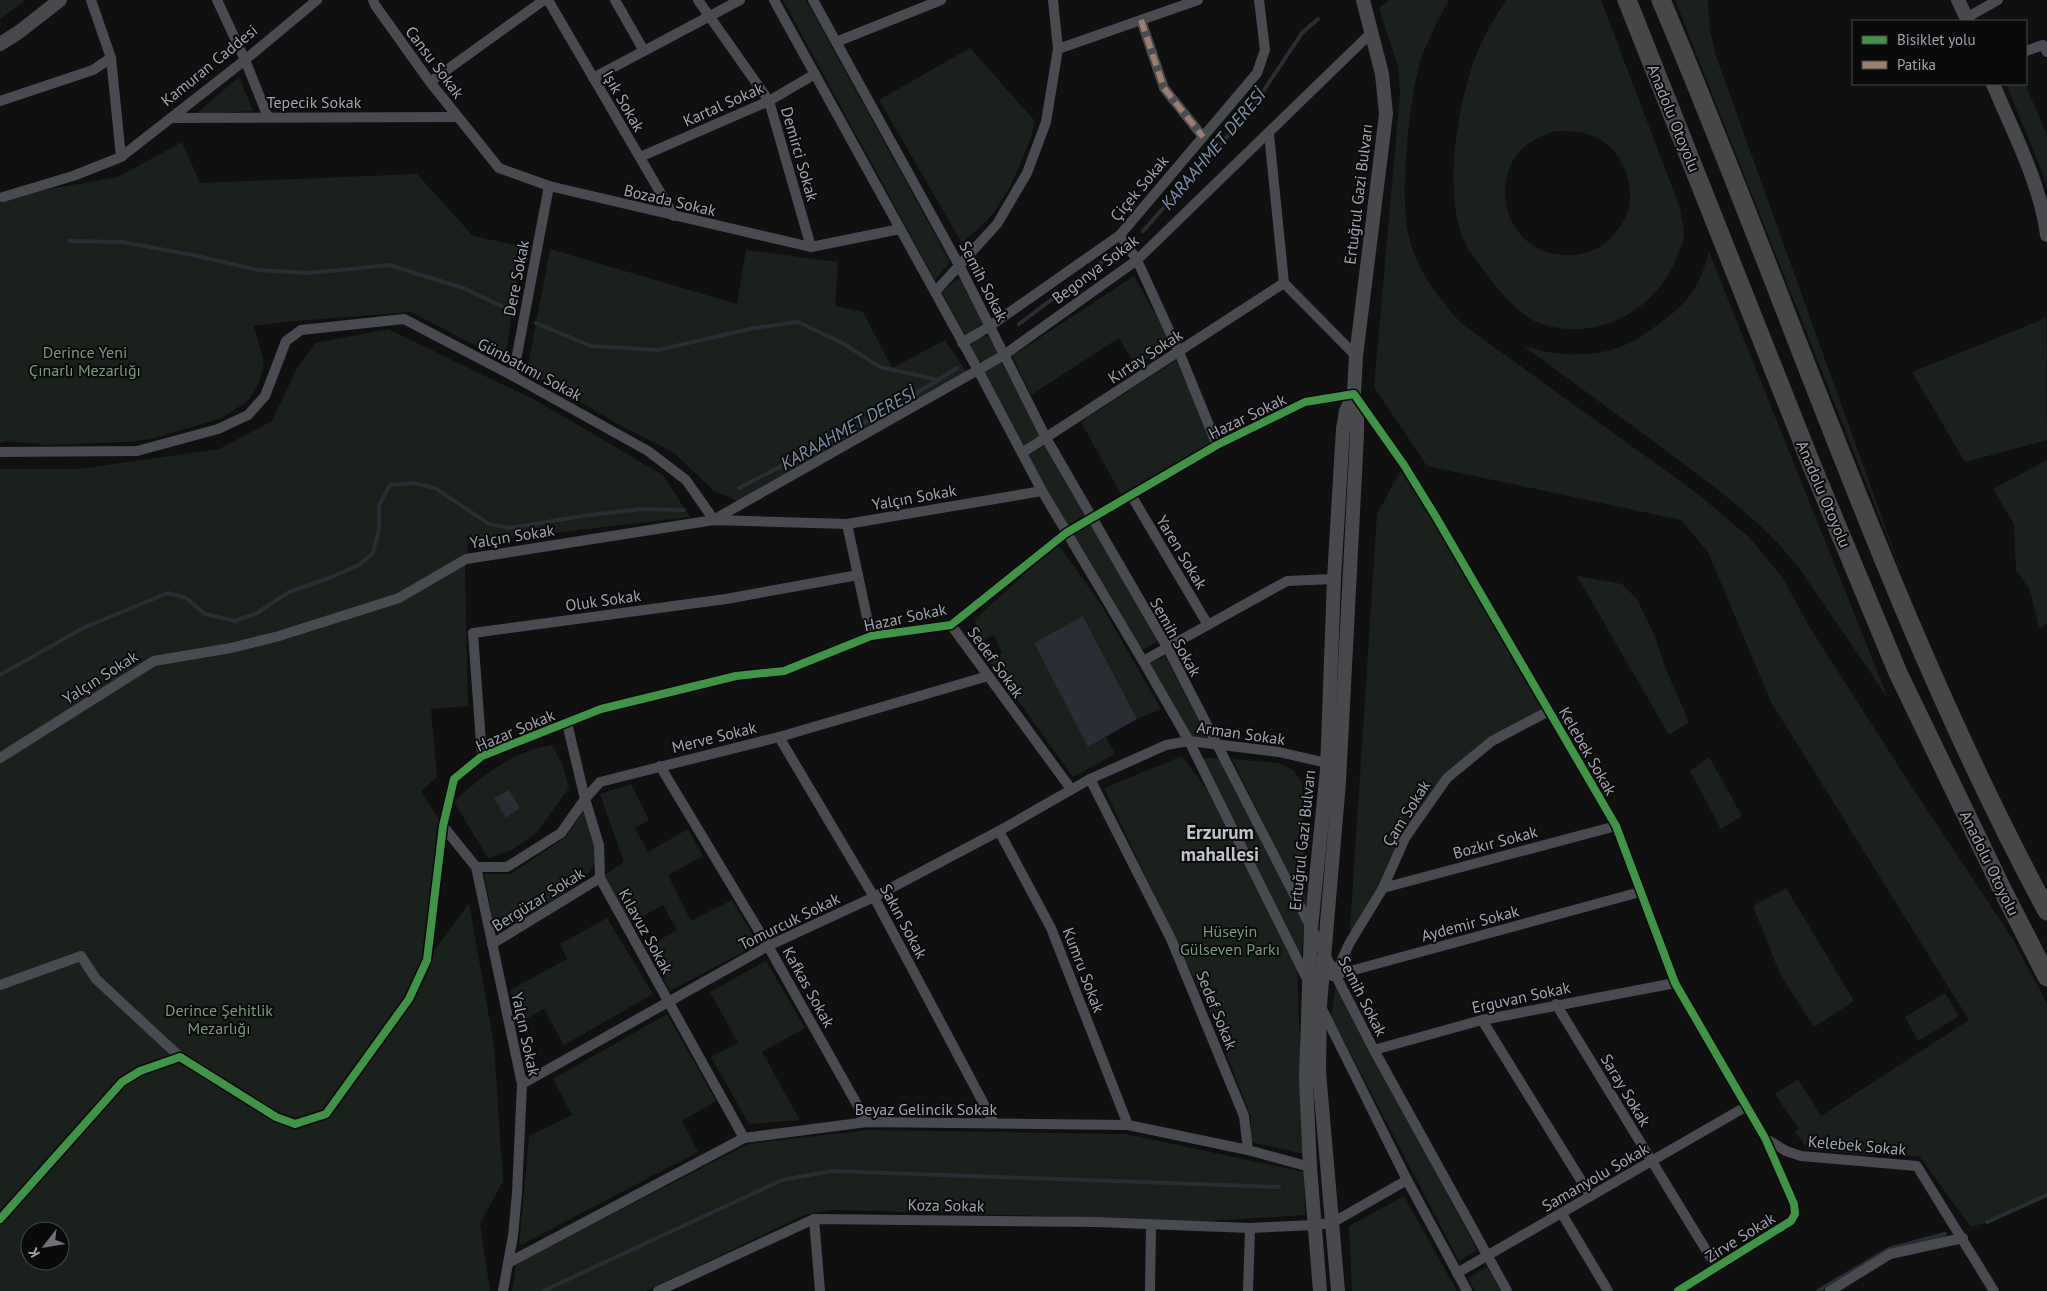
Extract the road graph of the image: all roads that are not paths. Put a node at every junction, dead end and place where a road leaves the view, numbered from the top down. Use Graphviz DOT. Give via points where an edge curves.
graph roads {
  1 [pos="60,0"];
  2 [pos="91,0"];
  3 [pos="217,0"];
  4 [pos="317,0"];
  5 [pos="373,0"];
  6 [pos="546,0"];
  7 [pos="615,0"];
  8 [pos="698,0"];
  9 [pos="740,0"];
  10 [pos="774,0"];
  11 [pos="813,0"];
  12 [pos="941,0"];
  13 [pos="1053,0"];
  14 [pos="1196,0"];
  15 [pos="1259,0"];
  16 [pos="1363,0"];
  17 [pos="1627,0"];
  18 [pos="1661,0"];
  19 [pos="1958,0"];
  20 [pos="1998,0"];
  21 [pos="710,16"];
  22 [pos="1967,19"];
  23 [pos="1141,20"];
  24 [pos="1370,34"];
  25 [pos="836,42"];
  26 [pos="0,44"];
  27 [pos="1058,49"];
  28 [pos="644,51"];
  29 [pos="2027,51"];
  30 [pos="2047,52"];
  31 [pos="111,58"];
  32 [pos="245,60"];
  33 [pos="815,74"];
  34 [pos="594,78"];
  35 [pos="430,82"];
  36 [pos="1993,85"];
  37 [pos="0,101"];
  38 [pos="769,101"];
  39 [pos="268,117"];
  40 [pos="458,117"];
  41 [pos="171,118"];
  42 [pos="1269,134"];
  43 [pos="1203,137"];
  44 [pos="121,157"];
  45 [pos="640,157"];
  46 [pos="549,186"];
  47 [pos="3,197"];
  48 [pos="674,216"];
  49 [pos="900,229"];
  50 [pos="1120,235"];
  51 [pos="2047,235"];
  52 [pos="811,247"];
  53 [pos="1137,260"];
  54 [pos="959,265"];
  55 [pos="1284,283"];
  56 [pos="934,292"];
  57 [pos="990,326"];
  58 [pos="976,334"];
  59 [pos="998,341"];
  60 [pos="962,343"];
  61 [pos="1179,352"];
  62 [pos="1004,355"];
  63 [pos="1356,356"];
  64 [pos="970,357"];
  65 [pos="992,361"];
  66 [pos="978,370"];
  67 [pos="512,376"];
  68 [pos="1354,394"];
  69 [pos="1046,438"];
  70 [pos="1217,445"];
  71 [pos="0,452"];
  72 [pos="1022,453"];
  73 [pos="1042,491"];
  74 [pos="1131,495"];
  75 [pos="1092,518"];
  76 [pos="714,520"];
  77 [pos="847,524"];
  78 [pos="1066,533"];
  79 [pos="858,575"];
  80 [pos="1334,579"];
  81 [pos="950,625"];
  82 [pos="1208,625"];
  83 [pos="871,636"];
  84 [pos="1167,647"];
  85 [pos="1143,661"];
  86 [pos="988,676"];
  87 [pos="1550,711"];
  88 [pos="567,722"];
  89 [pos="779,736"];
  90 [pos="1188,741"];
  91 [pos="1215,744"];
  92 [pos="482,756"];
  93 [pos="0,758"];
  94 [pos="1327,763"];
  95 [pos="660,766"];
  96 [pos="1090,779"];
  97 [pos="1071,789"];
  98 [pos="585,799"];
  99 [pos="443,826"];
  100 [pos="1616,826"];
  101 [pos="999,831"];
  102 [pos="476,867"];
  103 [pos="600,878"];
  104 [pos="1383,888"];
  105 [pos="1640,892"];
  106 [pos="874,897"];
  107 [pos="2047,912"];
  108 [pos="1311,928"];
  109 [pos="492,944"];
  110 [pos="768,946"];
  111 [pos="1324,952"];
  112 [pos="1336,975"];
  113 [pos="2047,977"];
  114 [pos="1315,982"];
  115 [pos="1675,983"];
  116 [pos="0,985"];
  117 [pos="669,1002"];
  118 [pos="1556,1004"];
  119 [pos="1320,1005"];
  120 [pos="1482,1020"];
  121 [pos="1374,1050"];
  122 [pos="180,1057"];
  123 [pos="522,1084"];
  124 [pos="1747,1106"];
  125 [pos="867,1122"];
  126 [pos="994,1123"];
  127 [pos="1128,1125"];
  128 [pos="744,1138"];
  129 [pos="1766,1138"];
  130 [pos="1248,1150"];
  131 [pos="1652,1162"];
  132 [pos="1310,1167"];
  133 [pos="1406,1180"];
  134 [pos="1590,1195"];
  135 [pos="1562,1214"];
  136 [pos="0,1219"];
  137 [pos="814,1219"];
  138 [pos="1332,1223"];
  139 [pos="1152,1225"];
  140 [pos="1315,1225"];
  141 [pos="1250,1228"];
  142 [pos="1961,1234"];
  143 [pos="1487,1255"];
  144 [pos="508,1263"];
  145 [pos="1716,1268"];
  146 [pos="1457,1273"];
  147 [pos="503,1291"];
  148 [pos="658,1291"];
  149 [pos="820,1291"];
  150 [pos="1150,1291"];
  151 [pos="1248,1291"];
  152 [pos="1320,1291"];
  153 [pos="1338,1291"];
  154 [pos="1467,1291"];
  155 [pos="1507,1291"];
  156 [pos="1608,1291"];
  157 [pos="1678,1291"];
  158 [pos="1830,1291"];
  159 [pos="1994,1291"];
  1 -- 26 [label="main road"];
  2 -- 31 [label="street"];
  3 -- 32 [label="street"];
  4 -- 32 [label="street, Kamuran Caddesi"];
  5 -- 35 [label="street, Cansu Sokak"];
  6 -- 34 [label="street, Işık Sokak"];
  6 -- 35 [label="street"];
  7 -- 28 [label="street"];
  8 -- 21 [label="street, Demirci Sokak"];
  9 -- 21 [label="street"];
  10 -- 33 [label="street"];
  11 -- 25 [label="street, Semih Sokak"];
  12 -- 25 [label="street"];
  13 -- 27 [label="street"];
  14 -- 23 [label="street"];
  15 -- 43 [label="street, Çiçek Sokak" via="1265,50 1257,73"];
  16 -- 24 [label="main road, Ertuğrul Gazi Bulvarı"];
  17 -- 113 [label="highway, Anadolu Otoyolu" via="1812,466 1898,672"];
  18 -- 107 [label="highway, Anadolu Otoyolu" via="1840,454 1926,661"];
  19 -- 22 [label="main road"];
  20 -- 22 [label="street"];
  21 -- 28 [label="street"];
  21 -- 38 [label="street, Demirci Sokak"];
  23 -- 27 [label="street"];
  23 -- 43 [label="street" via="1164,88"];
  24 -- 42 [label="street, Begonya Sokak"];
  24 -- 63 [label="main road, Ertuğrul Gazi Bulvarı" via="1382,74 1386,114"];
  25 -- 54 [label="street, Semih Sokak"];
  27 -- 54 [label="street" via="1046,122 1027,174 997,224"];
  28 -- 34 [label="street"];
  29 -- 30 [label="street" via="2043,45"];
  31 -- 37 [label="street" via="93,70"];
  31 -- 44 [label="street"];
  32 -- 39 [label="street"];
  32 -- 41 [label="street, Kamuran Caddesi"];
  33 -- 38 [label="street, Kartal Sokak"];
  33 -- 49 [label="street"];
  34 -- 45 [label="street, Işık Sokak"];
  35 -- 40 [label="street, Cansu Sokak"];
  36 -- 51 [label="main road" via="2033,180"];
  38 -- 45 [label="street, Kartal Sokak"];
  38 -- 52 [label="street, Demirci Sokak"];
  39 -- 40 [label="street, Tepecik Sokak"];
  39 -- 41 [label="street, Tepecik Sokak"];
  40 -- 46 [label="street, Bozada Sokak" via="499,168"];
  41 -- 44 [label="street, Kamuran Caddesi"];
  42 -- 53 [label="street, Begonya Sokak"];
  42 -- 55 [label="street"];
  43 -- 50 [label="street, Çiçek Sokak"];
  44 -- 47 [label="street, Kamuran Caddesi" via="73,176"];
  45 -- 48 [label="street, Işık Sokak"];
  46 -- 48 [label="street, Bozada Sokak"];
  46 -- 67 [label="street, Dere Sokak"];
  48 -- 52 [label="street, Bozada Sokak"];
  49 -- 52 [label="street, Bozada Sokak"];
  49 -- 56 [label="street"];
  50 -- 53 [label="street"];
  50 -- 57 [label="street, Çiçek Sokak"];
  53 -- 61 [label="street"];
  53 -- 62 [label="street, Begonya Sokak"];
  54 -- 56 [label="street"];
  54 -- 57 [label="street, Semih Sokak"];
  55 -- 61 [label="street, Kırtay Sokak"];
  55 -- 63 [label="street"];
  56 -- 60 [label="street"];
  57 -- 58 [label="street, Çiçek Sokak"];
  57 -- 59 [label="street, Semih Sokak"];
  58 -- 59 [label="street" via="986,333"];
  58 -- 60 [label="street, Çiçek Sokak"];
  58 -- 64 [label="street" via="968,344"];
  59 -- 62 [label="street, Semih Sokak"];
  59 -- 65 [label="street" via="999,350"];
  60 -- 64 [label="street"];
  61 -- 69 [label="street, Kırtay Sokak"];
  61 -- 70 [label="street"];
  62 -- 65 [label="street, Begonya Sokak"];
  62 -- 69 [label="street, Semih Sokak"];
  63 -- 68 [label="main road, Ertuğrul Gazi Bulvarı"];
  64 -- 65 [label="street" via="980,364"];
  64 -- 66 [label="street"];
  65 -- 66 [label="street, Begonya Sokak"];
  66 -- 72 [label="street"];
  66 -- 76 [label="street"];
  67 -- 71 [label="street, Günbatımı Sokak" via="404,320 300,330 286,341 265,396 248,415 218,429 137,451"];
  67 -- 76 [label="street, Günbatımı Sokak" via="648,451 686,480"];
  68 -- 70 [label="street, Hazar Sokak" via="1305,402"];
  68 -- 80 [label="main road, Ertuğrul Gazi Bulvarı" via="1346,411 1343,429"];
  68 -- 87 [label="street, Kelebek Sokak" via="1418,487"];
  68 -- 111 [label="main road, Ertuğrul Gazi Bulvarı" via="1357,435 1339,772"];
  69 -- 72 [label="street, Kırtay Sokak"];
  69 -- 75 [label="street, Semih Sokak"];
  70 -- 74 [label="street, Hazar Sokak"];
  72 -- 73 [label="street"];
  73 -- 77 [label="street, Yalçın Sokak"];
  73 -- 78 [label="street"];
  74 -- 75 [label="street, Hazar Sokak"];
  74 -- 82 [label="street, Yaren Sokak"];
  75 -- 78 [label="street, Hazar Sokak"];
  75 -- 84 [label="street, Semih Sokak"];
  76 -- 77 [label="street, Yalçın Sokak"];
  76 -- 93 [label="street, Yalçın Sokak" via="466,558 398,598 279,636 154,661"];
  77 -- 79 [label="street"];
  78 -- 81 [label="street, Hazar Sokak"];
  78 -- 85 [label="street"];
  79 -- 83 [label="street"];
  79 -- 92 [label="street, Oluk Sokak" via="726,599 474,633"];
  80 -- 82 [label="street" via="1287,581"];
  80 -- 94 [label="main road, Ertuğrul Gazi Bulvarı"];
  81 -- 83 [label="street, Hazar Sokak"];
  81 -- 86 [label="street, Sedef Sokak"];
  82 -- 84 [label="street"];
  83 -- 88 [label="street, Hazar Sokak" via="784,671 736,676 601,709"];
  84 -- 85 [label="street"];
  84 -- 91 [label="street, Semih Sokak"];
  85 -- 90 [label="street"];
  86 -- 89 [label="street, Merve Sokak"];
  86 -- 97 [label="street, Sedef Sokak"];
  87 -- 100 [label="street, Kelebek Sokak"];
  87 -- 104 [label="street, Çam Sokak" via="1492,742 1446,778 1405,838"];
  88 -- 92 [label="street, Hazar Sokak"];
  88 -- 98 [label="street, Kılavuz Sokak"];
  89 -- 95 [label="street, Merve Sokak"];
  89 -- 106 [label="street, Sakın Sokak"];
  90 -- 91 [label="street, Arman Sokak"];
  90 -- 96 [label="street, Arman Sokak" via="1166,745"];
  90 -- 114 [label="street"];
  91 -- 94 [label="street, Arman Sokak" via="1279,752"];
  91 -- 108 [label="street, Semih Sokak"];
  92 -- 99 [label="street, Hazar Sokak" via="454,779"];
  94 -- 108 [label="main road, Ertuğrul Gazi Bulvarı"];
  95 -- 98 [label="street, Merve Sokak" via="600,782"];
  95 -- 110 [label="street, Kafkas Sokak"];
  96 -- 97 [label="street, Arman Sokak"];
  96 -- 130 [label="street, Sedef Sokak" via="1171,939 1244,1116"];
  97 -- 101 [label="street, Tomurcuk Sokak"];
  98 -- 102 [label="street, Merve Sokak" via="561,833 507,867"];
  98 -- 103 [label="street, Kılavuz Sokak" via="600,845"];
  99 -- 102 [label="street, Yalçın Sokak"];
  99 -- 122 [label="street" via="428,960 409,999 326,1114 295,1124 276,1117"];
  100 -- 104 [label="street, Bozkır Sokak"];
  100 -- 105 [label="street, Kelebek Sokak"];
  101 -- 106 [label="street, Tomurcuk Sokak"];
  101 -- 127 [label="street, Kumru Sokak" via="1051,928"];
  102 -- 109 [label="street, Yalçın Sokak"];
  103 -- 109 [label="street, Bergüzar Sokak"];
  103 -- 117 [label="street, Kılavuz Sokak"];
  104 -- 112 [label="street, Çam Sokak" via="1349,944"];
  105 -- 112 [label="street, Aydemir Sokak"];
  105 -- 115 [label="street, Kelebek Sokak"];
  106 -- 110 [label="street, Tomurcuk Sokak"];
  106 -- 126 [label="street, Sakın Sokak"];
  108 -- 111 [label="street, Semih Sokak"];
  108 -- 114 [label="main road, Ertuğrul Gazi Bulvarı"];
  109 -- 123 [label="street, Yalçın Sokak"];
  110 -- 117 [label="street, Tomurcuk Sokak"];
  110 -- 125 [label="street, Kafkas Sokak"];
  111 -- 112 [label="street, Semih Sokak"];
  111 -- 114 [label="main road, Ertuğrul Gazi Bulvarı"];
  112 -- 114 [label="street, Aydemir Sokak"];
  112 -- 121 [label="street, Semih Sokak"];
  114 -- 119 [label="main road, Ertuğrul Gazi Bulvarı"];
  114 -- 132 [label="main road, Ertuğrul Gazi Bulvarı" via="1306,1078"];
  115 -- 118 [label="street, Erguvan Sokak"];
  115 -- 124 [label="street, Kelebek Sokak"];
  116 -- 122 [label="street" via="81,956 96,978"];
  117 -- 123 [label="street, Tomurcuk Sokak"];
  117 -- 128 [label="street, Kılavuz Sokak"];
  118 -- 120 [label="street, Erguvan Sokak"];
  118 -- 131 [label="street, Saray Sokak"];
  119 -- 133 [label="street"];
  119 -- 138 [label="main road, Ertuğrul Gazi Bulvarı" via="1319,1072"];
  120 -- 121 [label="street, Erguvan Sokak"];
  120 -- 134 [label="street"];
  121 -- 143 [label="street, Semih Sokak"];
  122 -- 136 [label="street" via="140,1071 122,1082"];
  123 -- 144 [label="street, Yalçın Sokak" via="517,1193"];
  124 -- 129 [label="street, Kelebek Sokak"];
  124 -- 131 [label="street, Samanyolu Sokak"];
  125 -- 126 [label="street, Beyaz Gelincik Sokak"];
  125 -- 128 [label="street, Beyaz Gelincik Sokak"];
  126 -- 127 [label="street, Beyaz Gelincik Sokak"];
  127 -- 130 [label="street, Beyaz Gelincik Sokak"];
  128 -- 144 [label="street, Beyaz Gelincik Sokak"];
  129 -- 142 [label="street, Kelebek Sokak" via="1801,1156 1917,1166"];
  129 -- 145 [label="street, Zirve Sokak" via="1794,1204 1795,1214 1791,1221"];
  130 -- 132 [label="street, Beyaz Gelincik Sokak"];
  131 -- 134 [label="street, Samanyolu Sokak"];
  131 -- 145 [label="street, Saray Sokak"];
  132 -- 140 [label="main road, Ertuğrul Gazi Bulvarı"];
  133 -- 138 [label="street"];
  133 -- 146 [label="street"];
  134 -- 135 [label="street, Samanyolu Sokak"];
  135 -- 143 [label="street, Samanyolu Sokak"];
  135 -- 156 [label="street"];
  137 -- 139 [label="street, Koza Sokak"];
  137 -- 148 [label="street, Koza Sokak"];
  137 -- 149 [label="street"];
  138 -- 140 [label="street, Koza Sokak"];
  138 -- 153 [label="main road, Ertuğrul Gazi Bulvarı"];
  139 -- 141 [label="street, Koza Sokak"];
  139 -- 150 [label="street"];
  140 -- 141 [label="street, Koza Sokak"];
  140 -- 152 [label="main road, Ertuğrul Gazi Bulvarı"];
  141 -- 151 [label="street"];
  142 -- 158 [label="street" via="1890,1254"];
  142 -- 159 [label="street"];
  143 -- 146 [label="street, Samanyolu Sokak"];
  143 -- 155 [label="street, Semih Sokak"];
  144 -- 147 [label="street, Yalçın Sokak"];
  145 -- 157 [label="street, Zirve Sokak"];
  146 -- 154 [label="street"];
}
